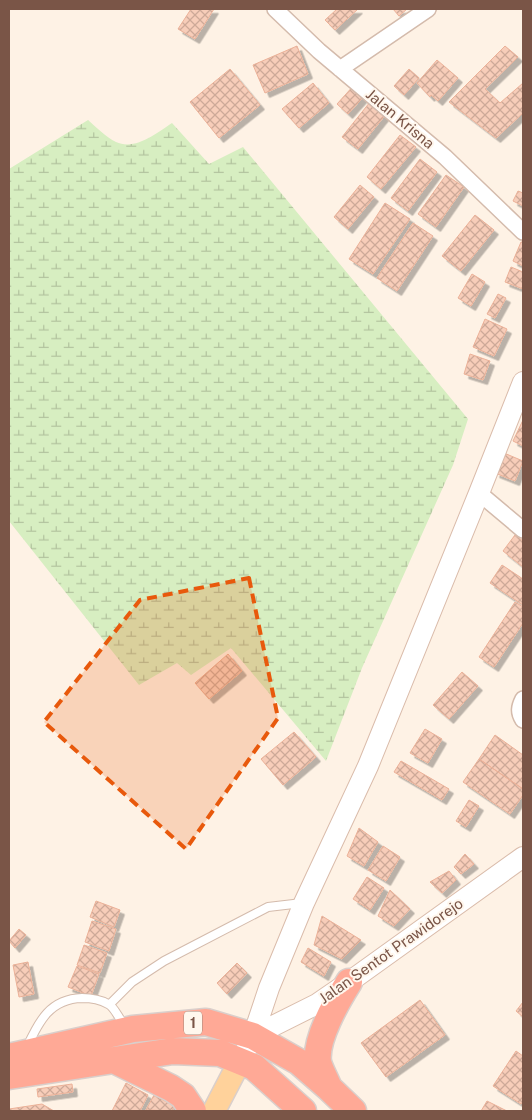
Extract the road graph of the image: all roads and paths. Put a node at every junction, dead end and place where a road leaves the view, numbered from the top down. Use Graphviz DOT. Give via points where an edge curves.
graph roads {
  1 [pos="274,9"];
  2 [pos="428,9"];
  3 [pos="340,69"];
  4 [pos="523,232"];
  5 [pos="523,382"];
  6 [pos="480,493"];
  7 [pos="523,530"];
  8 [pos="523,699"];
  9 [pos="523,720"];
  10 [pos="523,856"];
  11 [pos="300,903"];
  12 [pos="349,982"];
  13 [pos="110,1004"];
  14 [pos="133,1029"];
  15 [pos="253,1036"];
  16 [pos="114,1060"];
  17 [pos="240,1061"];
  18 [pos="13,1063"];
  19 [pos="329,1088"];
  20 [pos="193,1111"];
  21 [pos="214,1111"];
  22 [pos="303,1111"];
  23 [pos="353,1111"];
  1 -- 3 [label="street, Jalan Krisna"];
  2 -- 3 [label="street"];
  3 -- 4 [label="street, Jalan Krisna" via="445,157"];
  5 -- 6 [label="main road"];
  6 -- 7 [label="street"];
  6 -- 11 [label="main road" via="368,766"];
  8 -- 9 [label="street" via="519,714"];
  10 -- 12 [label="main road, Jalan Sentot Prawidorejo"];
  11 -- 13 [label="lane" via="268,907 164,962 132,982"];
  11 -- 15 [label="main road"];
  12 -- 15 [label="main road, Jalan Sentot Prawidorejo" via="316,1004"];
  12 -- 19 [label="highway" via="337,1001 320,1044 318,1062"];
  13 -- 14 [label="lane" via="123,1024"];
  13 -- 18 [label="lane" via="88,998 63,1000 44,1016"];
  14 -- 15 [label="highway, 1" via="206,1022"];
  14 -- 18 [label="highway, 1"];
  15 -- 17 [label="main road"];
  15 -- 19 [label="highway, 1" via="299,1062"];
  16 -- 17 [label="highway, 1" via="173,1051 220,1053"];
  16 -- 18 [label="highway, 1"];
  16 -- 20 [label="highway" via="171,1088"];
  17 -- 21 [label="main road"];
  17 -- 22 [label="highway, 1" via="254,1067"];
  19 -- 23 [label="highway, 1"];
}
